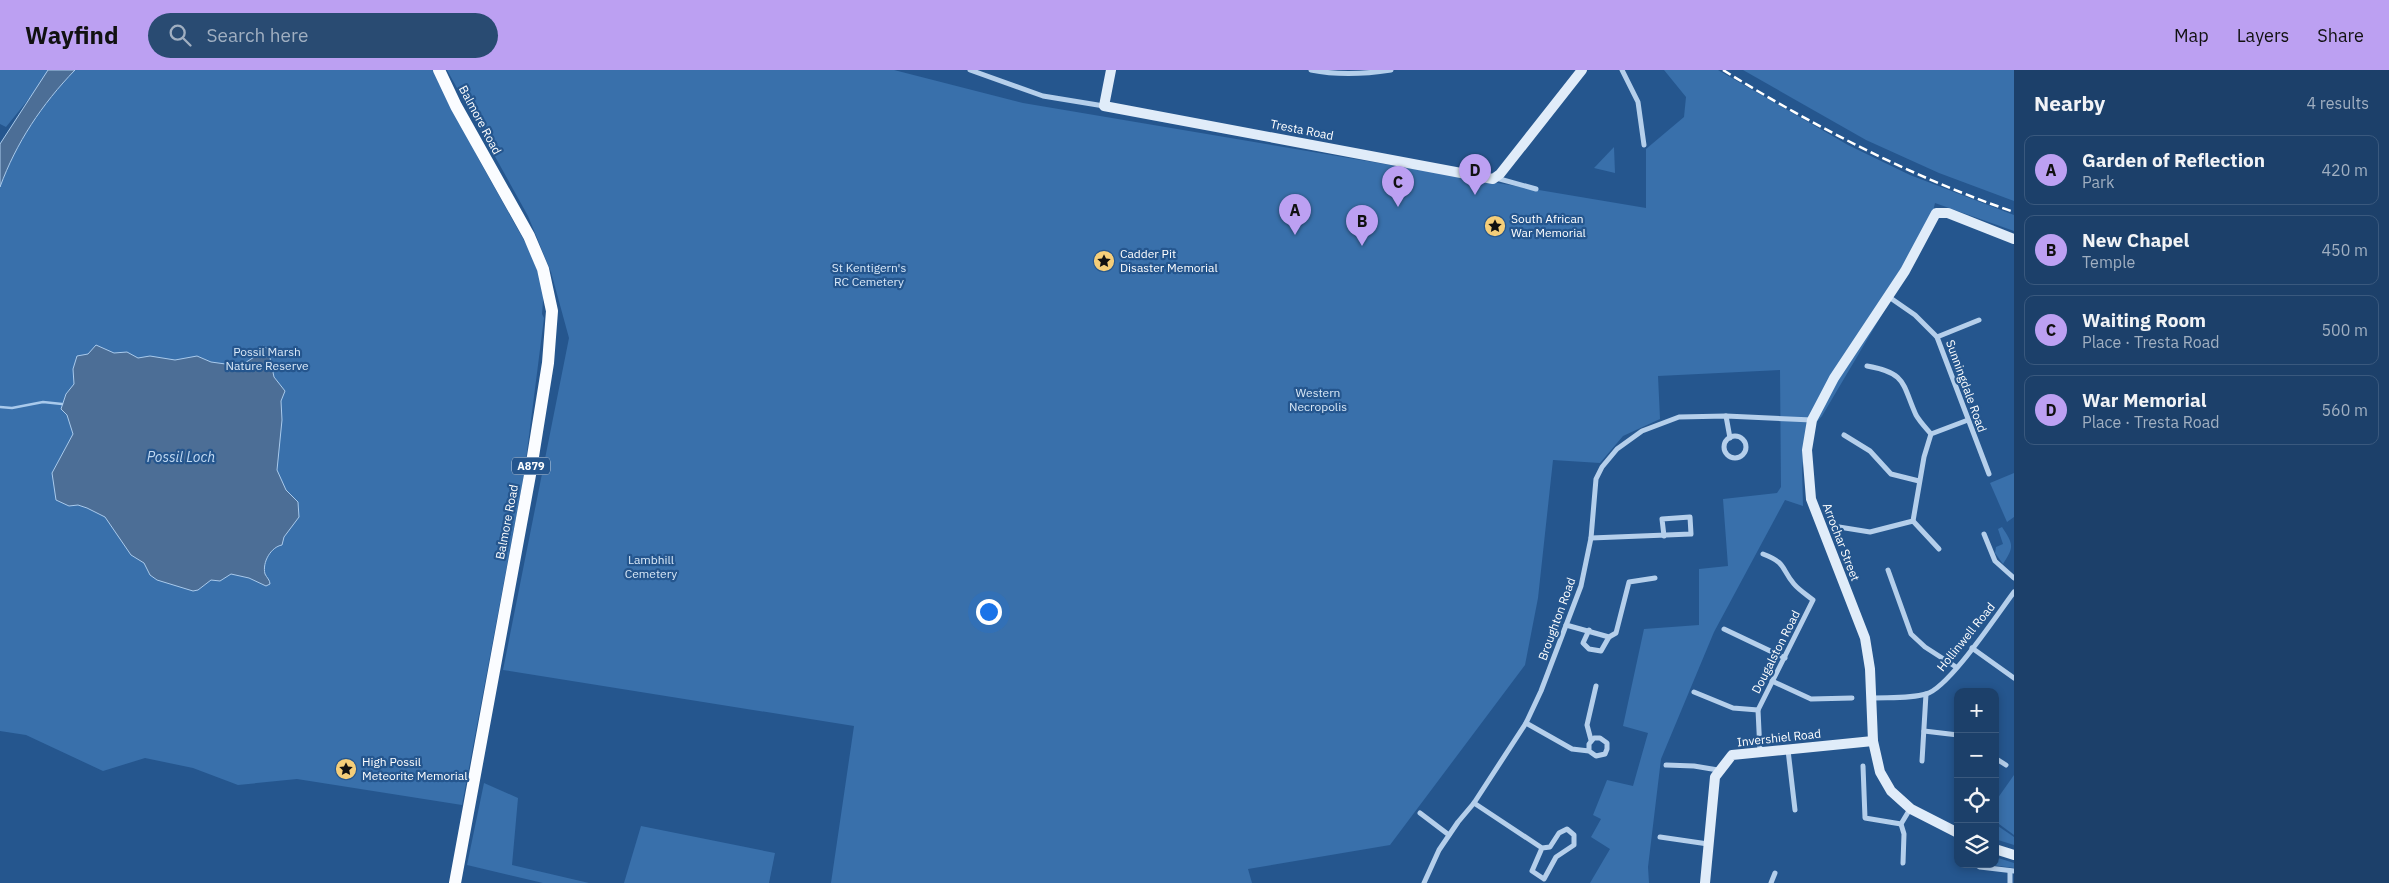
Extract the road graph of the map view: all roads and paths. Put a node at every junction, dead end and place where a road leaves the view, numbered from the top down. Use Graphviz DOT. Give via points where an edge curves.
graph roads {
  1 [pos="439,70"];
  2 [pos="970,70"];
  3 [pos="1111,70"];
  4 [pos="1311,70"];
  5 [pos="1391,70"];
  6 [pos="1582,70"];
  7 [pos="1622,70"];
  8 [pos="1104,106"];
  9 [pos="1644,144"];
  10 [pos="1495,178"];
  11 [pos="1536,189"];
  12 [pos="2014,239"];
  13 [pos="1889,297"];
  14 [pos="1979,320"];
  15 [pos="1938,337"];
  16 [pos="1867,366"];
  17 [pos="1726,416"];
  18 [pos="1812,420"];
  19 [pos="1968,420"];
  20 [pos="1931,434"];
  21 [pos="1844,435"];
  22 [pos="1730,438"];
  23 [pos="1989,474"];
  24 [pos="1919,481"];
  25 [pos="1913,521"];
  26 [pos="1839,526"];
  27 [pos="1984,534"];
  28 [pos="1664,536"];
  29 [pos="1591,538"];
  30 [pos="1939,549"];
  31 [pos="1763,554"];
  32 [pos="1888,570"];
  33 [pos="1655,578"];
  34 [pos="2014,578"];
  35 [pos="2014,592"];
  36 [pos="1566,625"];
  37 [pos="1724,629"];
  38 [pos="1589,630"];
  39 [pos="1609,637"];
  40 [pos="1972,648"];
  41 [pos="1785,658"];
  42 [pos="1956,667"];
  43 [pos="2014,678"];
  44 [pos="1772,681"];
  45 [pos="1596,686"];
  46 [pos="1694,692"];
  47 [pos="1926,694"];
  48 [pos="1852,698"];
  49 [pos="1871,698"];
  50 [pos="1758,710"];
  51 [pos="1526,723"];
  52 [pos="1924,731"];
  53 [pos="1954,735"];
  54 [pos="1591,740"];
  55 [pos="1873,741"];
  56 [pos="1788,750"];
  57 [pos="1589,751"];
  58 [pos="1760,753"];
  59 [pos="1922,761"];
  60 [pos="1999,761"];
  61 [pos="1666,765"];
  62 [pos="2006,765"];
  63 [pos="1864,766"];
  64 [pos="1718,770"];
  65 [pos="1474,803"];
  66 [pos="1910,809"];
  67 [pos="1795,810"];
  68 [pos="1420,814"];
  69 [pos="1901,824"];
  70 [pos="1954,831"];
  71 [pos="1450,834"];
  72 [pos="1660,837"];
  73 [pos="1708,844"];
  74 [pos="1542,848"];
  75 [pos="1999,851"];
  76 [pos="2014,855"];
  77 [pos="1902,863"];
  78 [pos="1988,868"];
  79 [pos="2012,871"];
  80 [pos="1775,873"];
  81 [pos="456,883"];
  82 [pos="1424,883"];
  83 [pos="1705,883"];
  84 [pos="1770,883"];
  85 [pos="2010,883"];
  1 -- 81 [label="main road, Balmore Road / A879" via="529,236 543,269 552,311 548,363 530,475"];
  2 -- 8 [label="street, Tresta Road" via="1043,96"];
  3 -- 8 [label="street"];
  4 -- 5 [label="street" via="1372,73"];
  6 -- 10 [label="street"];
  7 -- 9 [label="street" via="1638,102"];
  8 -- 10 [label="street, Tresta Road"];
  10 -- 11 [label="street"];
  12 -- 13 [label="street, Arrochar Street" via="1948,213 1936,214"];
  13 -- 15 [label="street, Sunningdale Road"];
  13 -- 18 [label="street, Arrochar Street" via="1834,378"];
  14 -- 15 [label="street"];
  15 -- 19 [label="street, Sunningdale Road"];
  16 -- 20 [label="street" via="1887,369 1905,383 1917,417"];
  17 -- 18 [label="street, Broughton Road"];
  17 -- 22 [label="street"];
  17 -- 29 [label="street, Broughton Road" via="1679,417 1642,431 1617,449 1596,479"];
  18 -- 49 [label="street, Arrochar Street" via="1807,450 1811,499 1865,638"];
  19 -- 20 [label="street"];
  19 -- 23 [label="street, Sunningdale Road"];
  20 -- 24 [label="street"];
  21 -- 24 [label="street" via="1870,451 1891,474"];
  22 -- 22 [label="street" via="1725,443 1726,454 1736,458 1742,456 1746,450 1743,440"];
  24 -- 25 [label="street"];
  25 -- 26 [label="street" via="1870,532"];
  25 -- 30 [label="street"];
  27 -- 34 [label="street" via="1994,561"];
  28 -- 28 [label="street" via="1691,534 1690,517 1662,519"];
  28 -- 29 [label="street"];
  29 -- 36 [label="street, Broughton Road" via="1581,586"];
  31 -- 41 [label="street, Dougalston Road" via="1775,558 1785,568 1793,584 1813,600"];
  32 -- 42 [label="street" via="1911,634"];
  33 -- 39 [label="street" via="1630,582 1616,633"];
  35 -- 40 [label="street, Hollinwell Road"];
  36 -- 38 [label="street"];
  36 -- 51 [label="street, Broughton Road"];
  37 -- 41 [label="street"];
  38 -- 39 [label="street"];
  38 -- 39 [label="street" via="1583,642 1589,649 1601,651"];
  40 -- 42 [label="street, Hollinwell Road"];
  40 -- 43 [label="street"];
  41 -- 44 [label="street, Dougalston Road"];
  42 -- 47 [label="street, Hollinwell Road" via="1938,687"];
  44 -- 48 [label="street" via="1811,699"];
  44 -- 50 [label="street, Dougalston Road"];
  45 -- 54 [label="street" via="1587,726"];
  46 -- 50 [label="street" via="1733,708"];
  47 -- 49 [label="street"];
  47 -- 52 [label="street"];
  49 -- 55 [label="street, Arrochar Street"];
  50 -- 58 [label="street, Dougalston Road"];
  51 -- 57 [label="street" via="1572,749"];
  51 -- 65 [label="street, Broughton Road"];
  52 -- 53 [label="street"];
  52 -- 59 [label="street"];
  54 -- 57 [label="street"];
  54 -- 57 [label="street" via="1603,739 1608,750 1599,756"];
  55 -- 56 [label="street, Invershiel Road"];
  55 -- 66 [label="street, Arrochar Street" via="1880,772 1891,791"];
  56 -- 58 [label="street, Invershiel Road"];
  56 -- 67 [label="street"];
  58 -- 64 [label="street, Invershiel Road" via="1732,755"];
  60 -- 62 [label="street"];
  61 -- 64 [label="street"];
  63 -- 69 [label="street" via="1865,818"];
  64 -- 73 [label="street"];
  65 -- 71 [label="street, Broughton Road"];
  65 -- 74 [label="street"];
  66 -- 69 [label="street"];
  66 -- 70 [label="street, Arrochar Street"];
  68 -- 71 [label="street"];
  69 -- 77 [label="street" via="1904,834"];
  71 -- 82 [label="street, Broughton Road"];
  72 -- 73 [label="street"];
  73 -- 83 [label="street"];
  74 -- 74 [label="street" via="1550,847 1558,832 1567,829 1574,835 1574,845 1556,857 1544,879 1532,871"];
  75 -- 76 [label="street"];
  78 -- 79 [label="street"];
  79 -- 85 [label="street"];
  80 -- 84 [label="street"];
}
